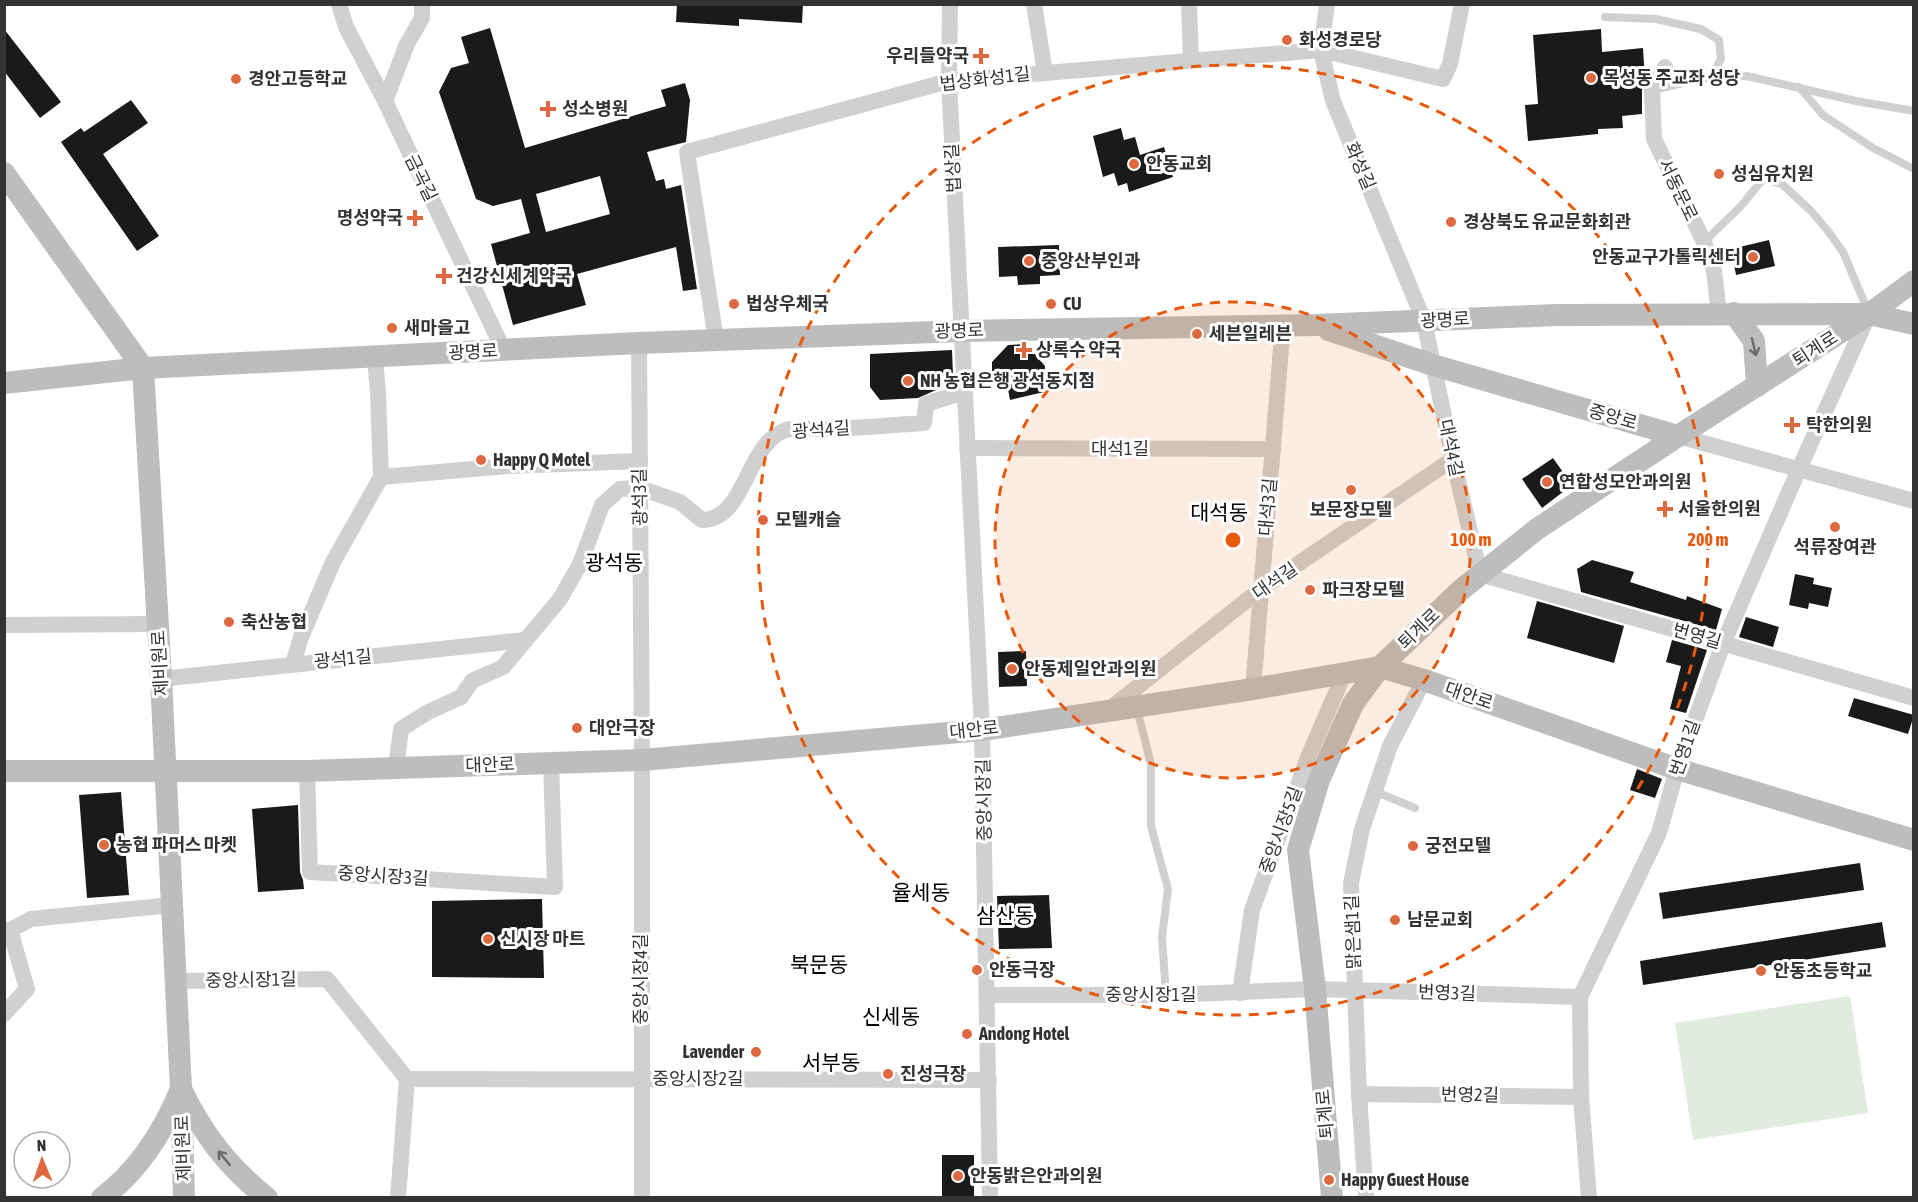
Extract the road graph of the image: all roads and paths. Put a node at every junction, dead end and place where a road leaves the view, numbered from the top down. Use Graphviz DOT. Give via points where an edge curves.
graph roads {
  1 [pos="339,4"];
  2 [pos="422,4"];
  3 [pos="950,4"];
  4 [pos="1034,4"];
  5 [pos="1189,4"];
  6 [pos="1327,4"];
  7 [pos="1462,4"];
  8 [pos="1605,17"];
  9 [pos="1321,50"];
  10 [pos="1191,60"];
  11 [pos="1665,67"];
  12 [pos="1045,73"];
  13 [pos="1711,78"];
  14 [pos="949,81"];
  15 [pos="1799,87"];
  16 [pos="1652,90"];
  17 [pos="385,101"];
  18 [pos="1914,111"];
  19 [pos="1914,169"];
  20 [pos="4,173"];
  21 [pos="1704,242"];
  22 [pos="1914,281"];
  23 [pos="1727,313"];
  24 [pos="1869,314"];
  25 [pos="1424,321"];
  26 [pos="1283,324"];
  27 [pos="1914,324"];
  28 [pos="1316,325"];
  29 [pos="961,331"];
  30 [pos="716,340"];
  31 [pos="639,343"];
  32 [pos="504,351"];
  33 [pos="375,357"];
  34 [pos="1433,365"];
  35 [pos="143,368"];
  36 [pos="4,383"];
  37 [pos="1757,386"];
  38 [pos="964,392"];
  39 [pos="1678,436"];
  40 [pos="967,448"];
  41 [pos="1273,449"];
  42 [pos="1453,459"];
  43 [pos="640,461"];
  44 [pos="1799,469"];
  45 [pos="381,477"];
  46 [pos="640,488"];
  47 [pos="1914,501"];
  48 [pos="1480,574"];
  49 [pos="1261,589"];
  50 [pos="158,624"];
  51 [pos="4,625"];
  52 [pos="525,640"];
  53 [pos="1723,644"];
  54 [pos="293,664"];
  55 [pos="1380,667"];
  56 [pos="1345,672"];
  57 [pos="161,679"];
  58 [pos="1424,680"];
  59 [pos="1253,689"];
  60 [pos="1914,698"];
  61 [pos="1136,706"];
  62 [pos="1105,712"];
  63 [pos="982,730"];
  64 [pos="642,760"];
  65 [pos="551,763"];
  66 [pos="396,768"];
  67 [pos="1677,769"];
  68 [pos="4,771"];
  69 [pos="307,771"];
  70 [pos="165,773"];
  71 [pos="1374,791"];
  72 [pos="1416,808"];
  73 [pos="1914,840"];
  74 [pos="172,905"];
  75 [pos="7,930"];
  76 [pos="174,981"];
  77 [pos="1315,989"];
  78 [pos="1355,989"];
  79 [pos="1240,993"];
  80 [pos="987,995"];
  81 [pos="1166,995"];
  82 [pos="1580,997"];
  83 [pos="4,1014"];
  84 [pos="407,1079"];
  85 [pos="641,1079"];
  86 [pos="989,1080"];
  87 [pos="181,1089"];
  88 [pos="1359,1094"];
  89 [pos="1581,1097"];
  90 [pos="102,1197"];
  91 [pos="184,1197"];
  92 [pos="267,1197"];
  93 [pos="398,1197"];
  94 [pos="642,1197"];
  95 [pos="990,1197"];
  96 [pos="1332,1197"];
  97 [pos="1366,1197"];
  98 [pos="1589,1197"];
  1 -- 17 [label="street, 금곡길" via="346,27"];
  2 -- 17 [label="street" via="422,18 407,44"];
  3 -- 14 [label="street, 법상길"];
  4 -- 12 [label="street"];
  5 -- 10 [label="street"];
  6 -- 9 [label="street, 화성길"];
  7 -- 9 [label="street, 법상화성1길" via="1450,64 1443,79"];
  8 -- 13 [label="lane" via="1656,19 1701,28 1719,40 1721,60"];
  9 -- 10 [label="street, 법상화성1길"];
  9 -- 25 [label="street, 화성길" via="1333,101"];
  10 -- 12 [label="street, 법상화성1길"];
  11 -- 16 [label="street"];
  12 -- 14 [label="street, 법상화성1길"];
  13 -- 15 [label="lane" via="1747,76"];
  13 -- 16 [label="lane"];
  14 -- 29 [label="street, 법상길"];
  14 -- 30 [label="street, 법상화성1길" via="687,152"];
  15 -- 18 [label="lane" via="1856,102"];
  15 -- 19 [label="lane" via="1823,115"];
  16 -- 21 [label="street, 서동문로" via="1654,139"];
  17 -- 32 [label="street, 금곡길"];
  20 -- 35 [label="street"];
  21 -- 23 [label="street, 서동문로"];
  21 -- 24 [label="lane" via="1763,179 1782,184 1812,212 1843,252"];
  22 -- 24 [label="street, 퇴계로"];
  23 -- 24 [label="street, 광명로"];
  23 -- 25 [label="street, 광명로"];
  23 -- 37 [label="street, one-way" via="1754,341"];
  24 -- 27 [label="street, 광명로"];
  24 -- 37 [label="street, 퇴계로"];
  24 -- 44 [label="street, 번영1길"];
  25 -- 28 [label="street, 광명로"];
  25 -- 34 [label="street, 대석4길"];
  26 -- 28 [label="street, 광명로"];
  26 -- 29 [label="street, 광명로"];
  26 -- 41 [label="street, 대석3길"];
  28 -- 34 [label="street, 중앙로"];
  29 -- 30 [label="street, 광명로"];
  29 -- 38 [label="street, 중앙시장길"];
  30 -- 31 [label="street, 광명로"];
  31 -- 32 [label="street, 광명로"];
  31 -- 43 [label="street, 광석3길"];
  32 -- 33 [label="street, 광명로"];
  33 -- 35 [label="street, 광명로"];
  33 -- 45 [label="street"];
  34 -- 39 [label="street, 중앙로"];
  34 -- 42 [label="street, 대석4길"];
  35 -- 36 [label="street, 광명로"];
  35 -- 50 [label="street, 제비원로"];
  37 -- 39 [label="street, 퇴계로"];
  38 -- 40 [label="street, 중앙시장길"];
  38 -- 46 [label="street, 광석4길" via="926,404 924,423 786,430 765,444 736,501 713,520 702,520 680,502"];
  39 -- 44 [label="street, 중앙로"];
  39 -- 48 [label="street, 퇴계로" via="1537,529"];
  40 -- 41 [label="street, 대석1길"];
  40 -- 63 [label="street, 중앙시장길"];
  41 -- 49 [label="street, 대석3길"];
  42 -- 48 [label="street, 대석4길"];
  42 -- 49 [label="street, 대석길"];
  43 -- 45 [label="street" via="508,466"];
  43 -- 46 [label="street, 광석3길"];
  44 -- 47 [label="street, 중앙로"];
  44 -- 53 [label="street, 번영1길"];
  45 -- 54 [label="street" via="333,562"];
  46 -- 52 [label="street" via="620,489 602,505 570,582"];
  46 -- 64 [label="street, 광석3길"];
  48 -- 53 [label="street, 번영길"];
  48 -- 55 [label="street, 퇴계로"];
  49 -- 59 [label="street, 대석3길"];
  49 -- 62 [label="street, 대석길"];
  50 -- 51 [label="street"];
  50 -- 57 [label="street, 제비원로"];
  52 -- 54 [label="street, 광석1길"];
  52 -- 66 [label="street" via="503,667 472,681 462,698 401,729"];
  53 -- 60 [label="street, 번영길"];
  53 -- 67 [label="street, 번영1길"];
  54 -- 57 [label="street, 광석1길"];
  55 -- 56 [label="street, 대안로"];
  55 -- 58 [label="street, 대안로"];
  55 -- 77 [label="street, 퇴계로" via="1353,704 1319,780 1298,850"];
  56 -- 59 [label="street, 대안로"];
  56 -- 79 [label="street, 중앙시장5길" via="1309,755 1252,910"];
  57 -- 70 [label="street, 제비원로"];
  58 -- 67 [label="street, 대안로"];
  58 -- 71 [label="street, 맑은샘1길" via="1389,746"];
  59 -- 61 [label="street, 대안로"];
  61 -- 62 [label="street, 대안로"];
  61 -- 81 [label="lane" via="1151,764 1151,826 1168,889 1162,937"];
  62 -- 63 [label="street, 대안로"];
  63 -- 64 [label="street, 대안로"];
  63 -- 80 [label="street, 중앙시장길"];
  64 -- 65 [label="street, 대안로"];
  64 -- 85 [label="street, 중앙시장4길"];
  65 -- 66 [label="street, 대안로"];
  65 -- 69 [label="street, 중앙시장3길" via="555,887 310,872"];
  66 -- 69 [label="street, 대안로"];
  67 -- 73 [label="street, 대안로"];
  67 -- 82 [label="street, 번영1길" via="1659,833"];
  68 -- 70 [label="street, 대안로"];
  69 -- 70 [label="street, 대안로"];
  70 -- 74 [label="street, 제비원로"];
  71 -- 72 [label="lane"];
  71 -- 78 [label="street, 맑은샘1길" via="1351,883"];
  74 -- 75 [label="street" via="31,919"];
  74 -- 76 [label="street, 제비원로"];
  75 -- 83 [label="street" via="27,989"];
  76 -- 84 [label="street, 중앙시장1길" via="327,979"];
  76 -- 87 [label="street, 제비원로"];
  77 -- 78 [label="street, 번영3길"];
  77 -- 79 [label="street, 중앙시장1길"];
  77 -- 96 [label="street, 퇴계로"];
  78 -- 82 [label="street, 번영3길"];
  78 -- 88 [label="street, 맑은샘1길"];
  79 -- 81 [label="street, 중앙시장1길"];
  80 -- 81 [label="street, 중앙시장1길"];
  80 -- 86 [label="street, 중앙시장길"];
  82 -- 89 [label="street, 번영1길"];
  84 -- 85 [label="street, 중앙시장2길"];
  84 -- 93 [label="street"];
  85 -- 86 [label="street, 중앙시장2길"];
  85 -- 94 [label="street, 중앙시장4길"];
  86 -- 95 [label="street, 중앙시장길"];
  87 -- 90 [label="street" via="169,1119 151,1145"];
  87 -- 91 [label="street, 제비원로"];
  92 -- 87 [label="street, one-way" via="215,1147"];
  88 -- 89 [label="street, 번영2길"];
  88 -- 97 [label="street, 맑은샘1길"];
  89 -- 98 [label="street, 번영1길"];
}
